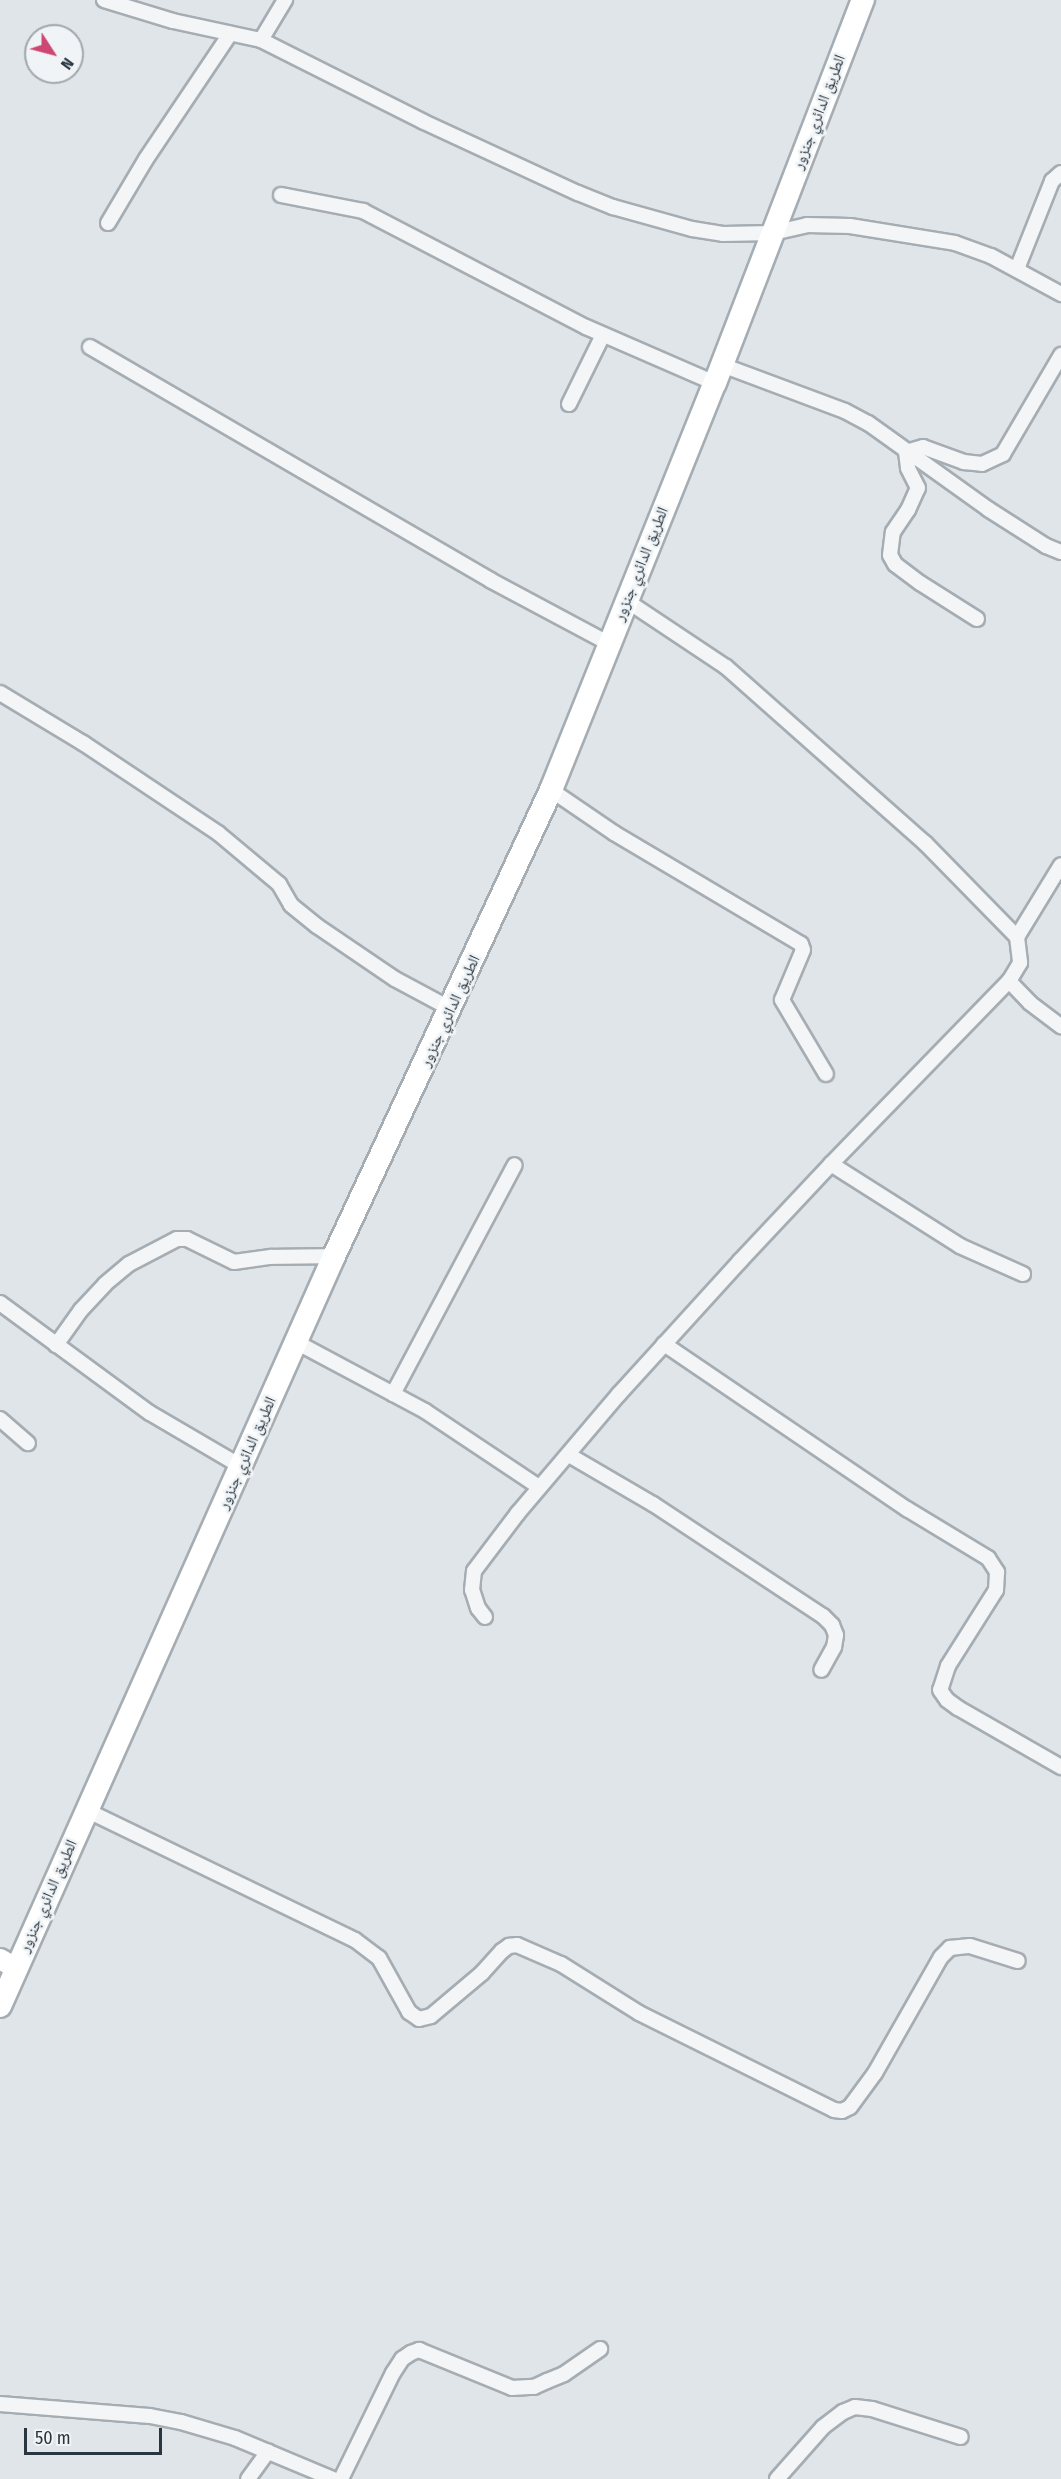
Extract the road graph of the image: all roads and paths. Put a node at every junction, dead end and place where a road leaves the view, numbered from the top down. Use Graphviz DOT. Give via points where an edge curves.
graph roads {
  1 [pos="104,0"];
  2 [pos="285,0"];
  3 [pos="863,0"];
  4 [pos="230,34"];
  5 [pos="261,40"];
  6 [pos="1061,173"];
  7 [pos="281,195"];
  8 [pos="108,223"];
  9 [pos="773,233"];
  10 [pos="1017,269"];
  11 [pos="1061,294"];
  12 [pos="603,335"];
  13 [pos="90,347"];
  14 [pos="1061,355"];
  15 [pos="718,374"];
  16 [pos="568,404"];
  17 [pos="906,452"];
  18 [pos="1061,552"];
  19 [pos="627,601"];
  20 [pos="977,619"];
  21 [pos="608,643"];
  22 [pos="0,693"];
  23 [pos="551,790"];
  24 [pos="1061,865"];
  25 [pos="1017,937"];
  26 [pos="1009,981"];
  27 [pos="451,1010"];
  28 [pos="1061,1026"];
  29 [pos="826,1074"];
  30 [pos="831,1164"];
  31 [pos="515,1165"];
  32 [pos="334,1256"];
  33 [pos="1023,1274"];
  34 [pos="0,1303"];
  35 [pos="296,1342"];
  36 [pos="664,1344"];
  37 [pos="56,1345"];
  38 [pos="393,1394"];
  39 [pos="0,1419"];
  40 [pos="28,1443"];
  41 [pos="569,1455"];
  42 [pos="242,1467"];
  43 [pos="539,1487"];
  44 [pos="485,1617"];
  45 [pos="821,1670"];
  46 [pos="1061,1767"];
  47 [pos="86,1809"];
  48 [pos="1018,1961"];
  49 [pos="8,1964"];
  50 [pos="1,2000"];
  51 [pos="600,2349"];
  52 [pos="0,2404"];
  53 [pos="961,2437"];
  54 [pos="268,2451"];
  55 [pos="248,2479"];
  56 [pos="333,2479"];
  57 [pos="341,2479"];
  58 [pos="777,2479"];
  1 -- 4 [label="street"];
  2 -- 5 [label="street"];
  3 -- 9 [label="main road, الطريق الدائري جنزور"];
  4 -- 5 [label="street"];
  4 -- 8 [label="street"];
  5 -- 9 [label="street" via="424,122 587,197 692,229 723,234"];
  6 -- 10 [label="street" via="1052,181"];
  7 -- 12 [label="street" via="370,214"];
  9 -- 10 [label="street" via="807,225 894,232 955,243"];
  9 -- 15 [label="main road, الطريق الدائري جنزور"];
  10 -- 11 [label="street"];
  12 -- 15 [label="street"];
  12 -- 16 [label="street"];
  13 -- 21 [label="street" via="490,580"];
  14 -- 17 [label="street" via="1003,454 982,464 964,462 923,447"];
  15 -- 17 [label="street" via="845,411"];
  15 -- 19 [label="main road, الطريق الدائري جنزور"];
  17 -- 18 [label="street" via="1046,546"];
  17 -- 20 [label="street" via="908,468 918,488 893,532 890,555 895,564 920,583"];
  19 -- 21 [label="main road, الطريق الدائري جنزور"];
  19 -- 25 [label="street" via="726,667 771,705 905,823"];
  21 -- 23 [label="main road, الطريق الدائري جنزور"];
  22 -- 27 [label="street" via="218,833 279,884 291,905 317,926 395,979"];
  23 -- 27 [label="main road, الطريق الدائري جنزور"];
  23 -- 29 [label="street" via="614,833 801,944 803,950 782,1000"];
  24 -- 25 [label="street"];
  25 -- 26 [label="street" via="1020,963"];
  26 -- 28 [label="street" via="1024,998"];
  26 -- 30 [label="street"];
  27 -- 32 [label="main road, الطريق الدائري جنزور"];
  30 -- 33 [label="street" via="960,1246"];
  30 -- 36 [label="street"];
  31 -- 38 [label="street"];
  32 -- 35 [label="main road, الطريق الدائري جنزور"];
  32 -- 37 [label="street" via="234,1262 197,1243 177,1239 129,1264 105,1284"];
  34 -- 37 [label="street"];
  35 -- 38 [label="street"];
  35 -- 42 [label="main road, الطريق الدائري جنزور"];
  36 -- 41 [label="street"];
  36 -- 46 [label="street" via="897,1503 988,1558 997,1572 996,1590 948,1666 940,1690 958,1708"];
  37 -- 42 [label="street" via="150,1413"];
  38 -- 43 [label="street"];
  39 -- 40 [label="street"];
  41 -- 43 [label="street"];
  41 -- 45 [label="street" via="662,1510 823,1616 836,1635"];
  42 -- 47 [label="main road, الطريق الدائري جنزور"];
  43 -- 44 [label="street" via="474,1571 472,1590"];
  47 -- 48 [label="street" via="355,1940 379,1958 409,2012 419,2019 431,2016 502,1951 517,1945 561,1964 639,2013 834,2110 849,2107 875,2073 941,1957 950,1948 970,1946"];
  47 -- 49 [label="main road, الطريق الدائري جنزور"];
  49 -- 50 [label="main road, الطريق الدائري جنزور"];
  51 -- 57 [label="street" via="564,2374 534,2387 512,2388 419,2350 411,2353 393,2373"];
  52 -- 54 [label="street" via="150,2416 181,2422"];
  53 -- 58 [label="street" via="855,2407 823,2427"];
  54 -- 55 [label="street"];
  54 -- 56 [label="street"];
}
